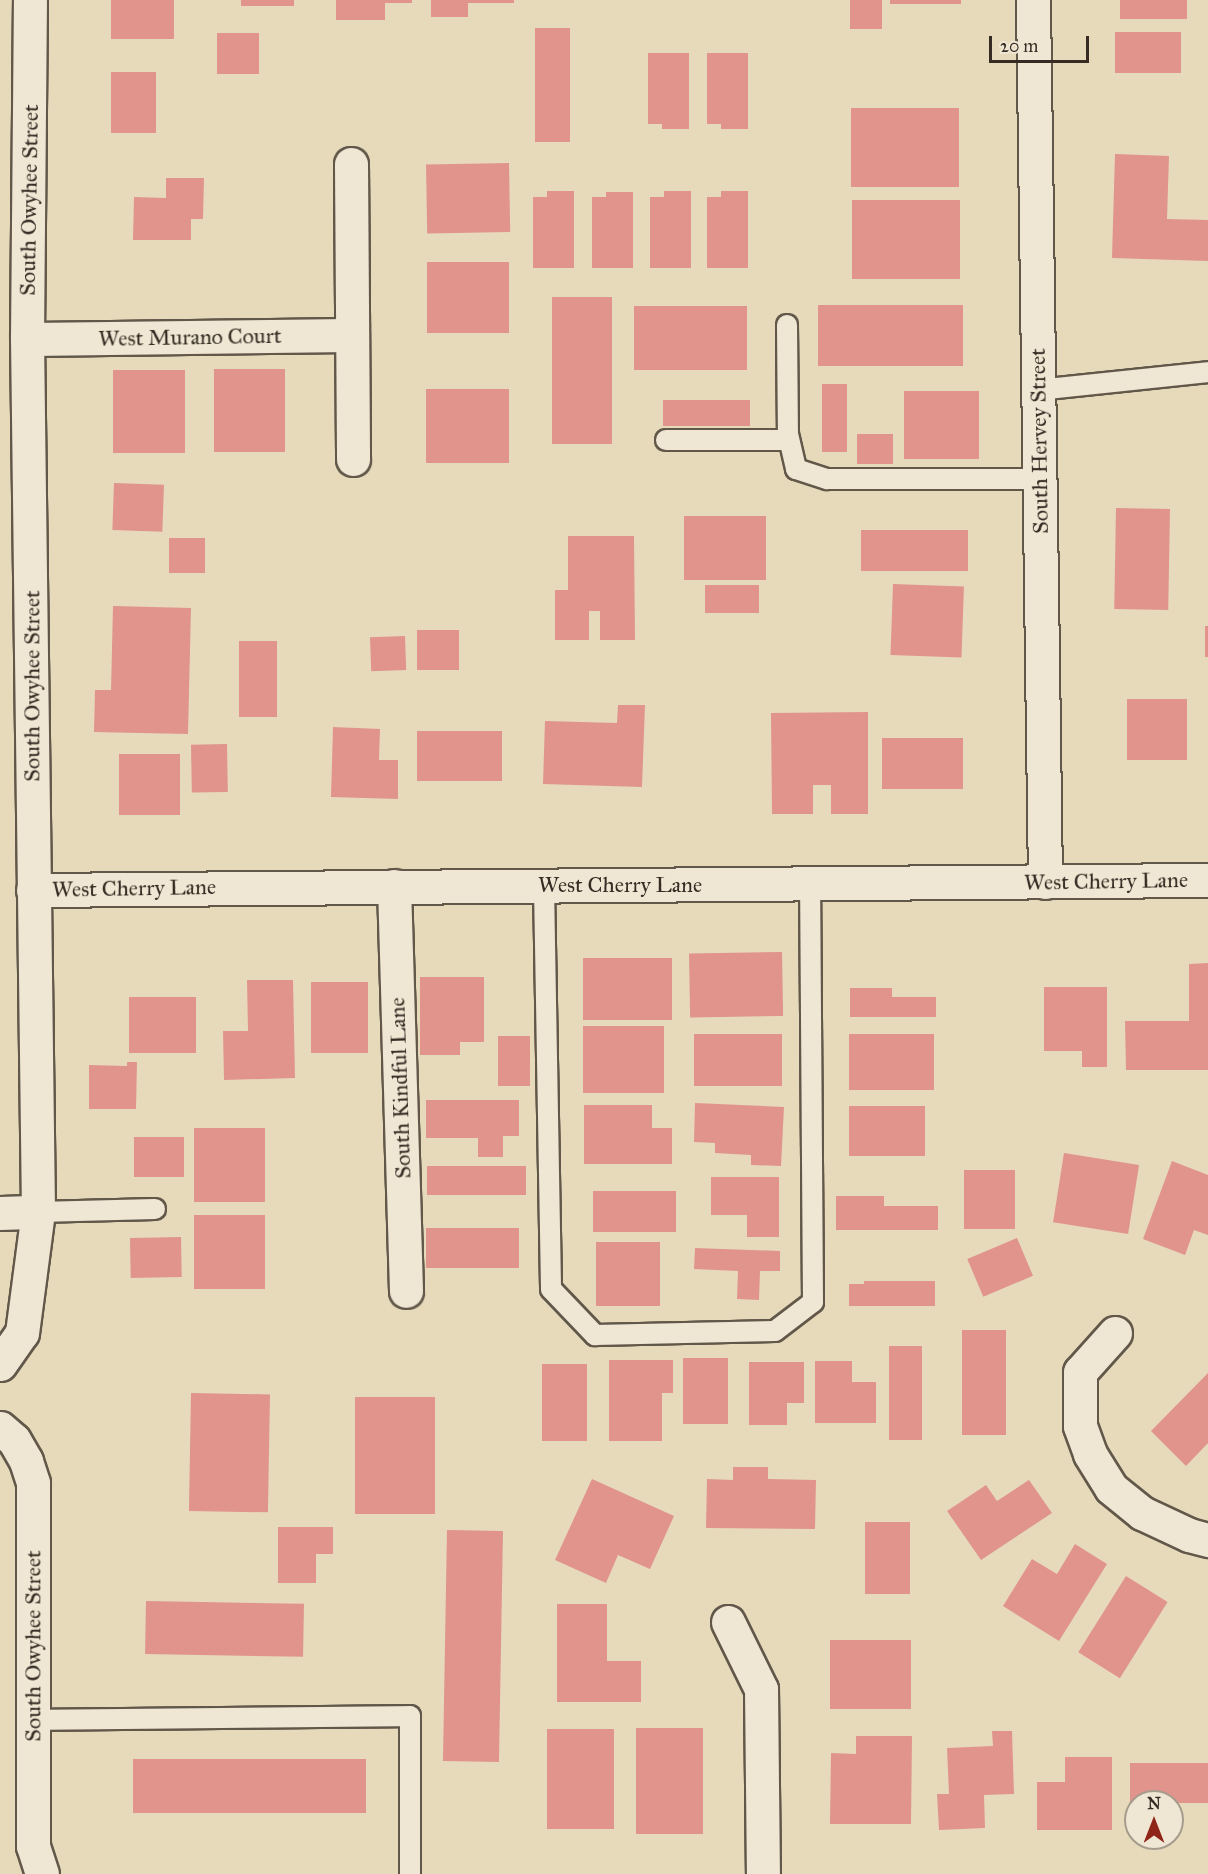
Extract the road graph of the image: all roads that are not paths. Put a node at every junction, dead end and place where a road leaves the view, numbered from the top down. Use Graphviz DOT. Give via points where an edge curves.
graph roads {
  1 [pos="30,0"];
  2 [pos="1033,0"];
  3 [pos="351,164"];
  4 [pos="787,325"];
  5 [pos="352,335"];
  6 [pos="27,339"];
  7 [pos="1208,372"];
  8 [pos="1038,390"];
  9 [pos="666,440"];
  10 [pos="789,440"];
  11 [pos="353,459"];
  12 [pos="1039,479"];
  13 [pos="1208,880"];
  14 [pos="1045,882"];
  15 [pos="810,884"];
  16 [pos="393,886"];
  17 [pos="544,886"];
  18 [pos="33,890"];
  19 [pos="155,1209"];
  20 [pos="38,1212"];
  21 [pos="0,1213"];
  22 [pos="406,1291"];
  23 [pos="1115,1333"];
  24 [pos="0,1364"];
  25 [pos="0,1428"];
  26 [pos="1208,1540"];
  27 [pos="728,1622"];
  28 [pos="33,1720"];
  29 [pos="42,1874"];
  30 [pos="411,1874"];
  31 [pos="763,1874"];
  1 -- 6 [label="street, South Owyhee Street"];
  2 -- 8 [label="street, South Hervey Street"];
  3 -- 5 [label="street"];
  4 -- 10 [label="lane"];
  5 -- 6 [label="street, West Murano Court"];
  5 -- 11 [label="street"];
  6 -- 18 [label="street, South Owyhee Street"];
  7 -- 8 [label="lane"];
  8 -- 12 [label="street, South Hervey Street"];
  9 -- 10 [label="lane"];
  10 -- 12 [label="lane" via="796,469 827,479"];
  12 -- 14 [label="street, South Hervey Street"];
  13 -- 14 [label="street, West Cherry Lane"];
  14 -- 15 [label="street, West Cherry Lane"];
  15 -- 17 [label="street, West Cherry Lane"];
  15 -- 17 [label="lane" via="813,1302 776,1331 595,1335 551,1289"];
  16 -- 17 [label="street, West Cherry Lane"];
  16 -- 18 [label="street, West Cherry Lane"];
  16 -- 22 [label="street, South Kindful Lane"];
  18 -- 20 [label="street, South Owyhee Street"];
  19 -- 20 [label="lane"];
  20 -- 21 [label="street"];
  20 -- 24 [label="street, South Owyhee Street" via="22,1334"];
  23 -- 26 [label="street" via="1080,1372 1080,1426 1090,1454 1111,1488 1142,1513"];
  25 -- 28 [label="street, South Owyhee Street" via="14,1440 33,1483"];
  27 -- 31 [label="street" via="761,1689"];
  28 -- 29 [label="street, South Owyhee Street" via="33,1846"];
  28 -- 30 [label="lane" via="410,1716"];
}
